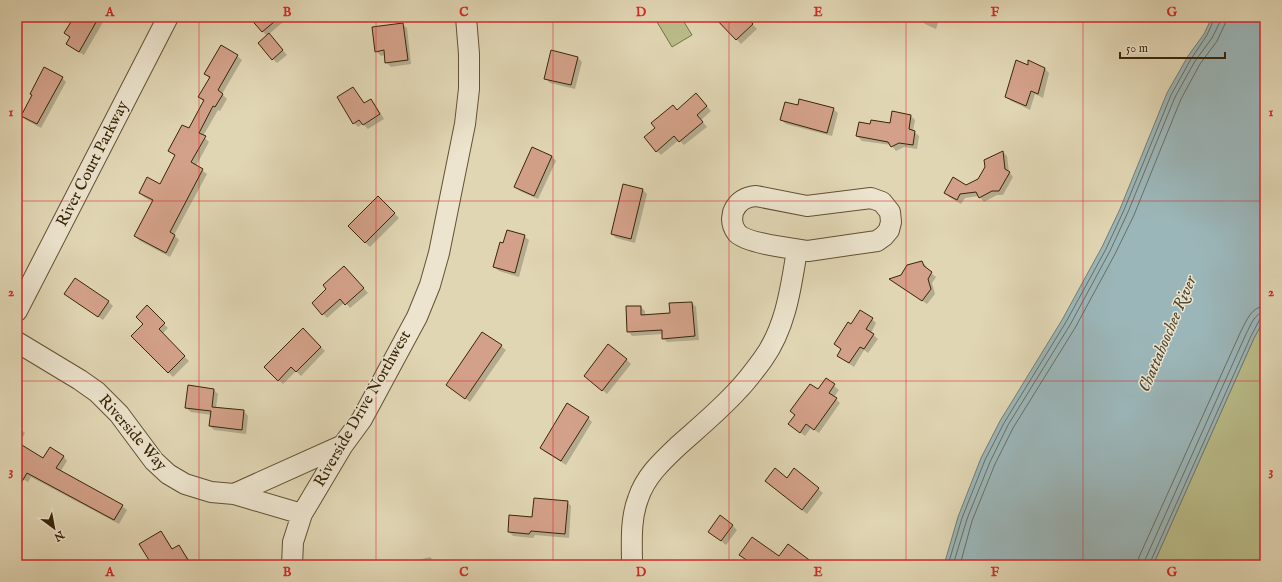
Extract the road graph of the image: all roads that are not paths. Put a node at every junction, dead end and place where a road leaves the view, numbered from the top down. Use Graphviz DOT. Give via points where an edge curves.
graph roads {
  1 [pos="168,17"];
  2 [pos="466,17"];
  3 [pos="797,250"];
  4 [pos="17,311"];
  5 [pos="17,342"];
  6 [pos="343,445"];
  7 [pos="234,494"];
  8 [pos="302,514"];
  9 [pos="292,565"];
  10 [pos="632,565"];
  1 -- 4 [label="street, River Court Parkway"];
  2 -- 6 [label="street, Riverside Drive Northwest" via="469,89 465,124 430,285 417,316 362,419"];
  3 -- 3 [label="street" via="808,251 877,241 889,230 890,212 882,202 871,198 807,206 756,196 747,197 738,203 733,212 732,224 738,233 749,240"];
  3 -- 10 [label="street" via="786,311 764,358 738,391 657,466 637,499 631,526"];
  5 -- 7 [label="street, Riverside Way" via="97,392 119,414 154,461 168,474 185,484 212,492"];
  6 -- 7 [label="street, Riverside Way"];
  6 -- 8 [label="street, Riverside Drive Northwest"];
  7 -- 8 [label="street, Riverside Way"];
  8 -- 9 [label="street, Riverside Drive Northwest" via="293,542"];
}
